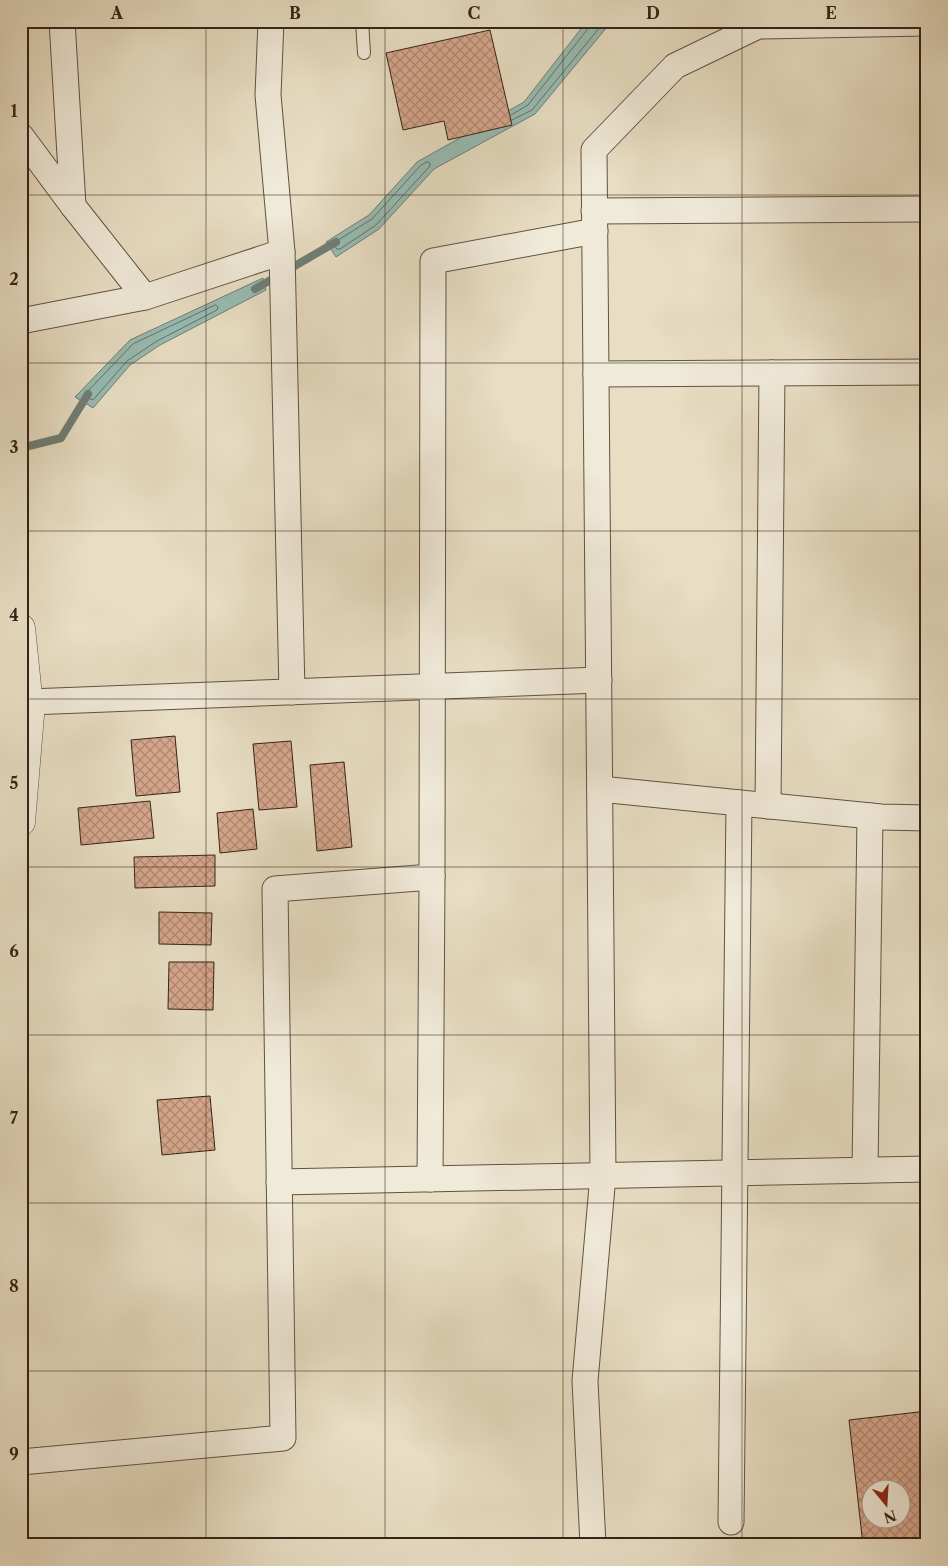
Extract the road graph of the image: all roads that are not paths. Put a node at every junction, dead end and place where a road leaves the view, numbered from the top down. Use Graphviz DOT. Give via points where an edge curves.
graph roads {
  1 [pos="62,21"];
  2 [pos="271,21"];
  3 [pos="362,21"];
  4 [pos="927,23"];
  5 [pos="364,53"];
  6 [pos="21,136"];
  7 [pos="73,206"];
  8 [pos="927,209"];
  9 [pos="595,221"];
  10 [pos="282,252"];
  11 [pos="145,297"];
  12 [pos="21,321"];
  13 [pos="927,372"];
  14 [pos="772,373"];
  15 [pos="596,374"];
  16 [pos="21,628"];
  17 [pos="599,680"];
  18 [pos="433,687"];
  19 [pos="292,692"];
  20 [pos="29,702"];
  21 [pos="600,790"];
  22 [pos="738,803"];
  23 [pos="768,806"];
  24 [pos="870,816"];
  25 [pos="927,818"];
  26 [pos="21,822"];
  27 [pos="432,877"];
  28 [pos="927,1169"];
  29 [pos="865,1170"];
  30 [pos="734,1172"];
  31 [pos="603,1176"];
  32 [pos="430,1179"];
  33 [pos="279,1182"];
  34 [pos="21,1462"];
  35 [pos="731,1522"];
  36 [pos="593,1545"];
  1 -- 7 [label="street"];
  2 -- 10 [label="street" via="268,95"];
  3 -- 5 [label="lane"];
  4 -- 9 [label="street" via="758,26 675,66 594,150"];
  6 -- 7 [label="street"];
  7 -- 11 [label="street"];
  8 -- 9 [label="street"];
  9 -- 15 [label="street"];
  9 -- 18 [label="street" via="433,261"];
  10 -- 11 [label="street"];
  10 -- 19 [label="street"];
  11 -- 12 [label="street"];
  13 -- 14 [label="street"];
  14 -- 15 [label="street"];
  14 -- 23 [label="street"];
  15 -- 17 [label="street"];
  16 -- 20 [label="street"];
  17 -- 18 [label="street"];
  17 -- 21 [label="street"];
  18 -- 19 [label="street"];
  18 -- 27 [label="street"];
  19 -- 20 [label="street"];
  20 -- 26 [label="street"];
  21 -- 22 [label="street"];
  21 -- 31 [label="street"];
  22 -- 23 [label="street"];
  22 -- 30 [label="street"];
  23 -- 24 [label="street"];
  24 -- 25 [label="street"];
  24 -- 29 [label="street"];
  27 -- 32 [label="street"];
  27 -- 33 [label="street" via="274,889"];
  28 -- 29 [label="street"];
  29 -- 30 [label="street"];
  30 -- 31 [label="street"];
  30 -- 35 [label="street"];
  31 -- 32 [label="street"];
  31 -- 36 [label="street" via="585,1381"];
  32 -- 33 [label="street"];
  33 -- 34 [label="street" via="283,1438"];
}
